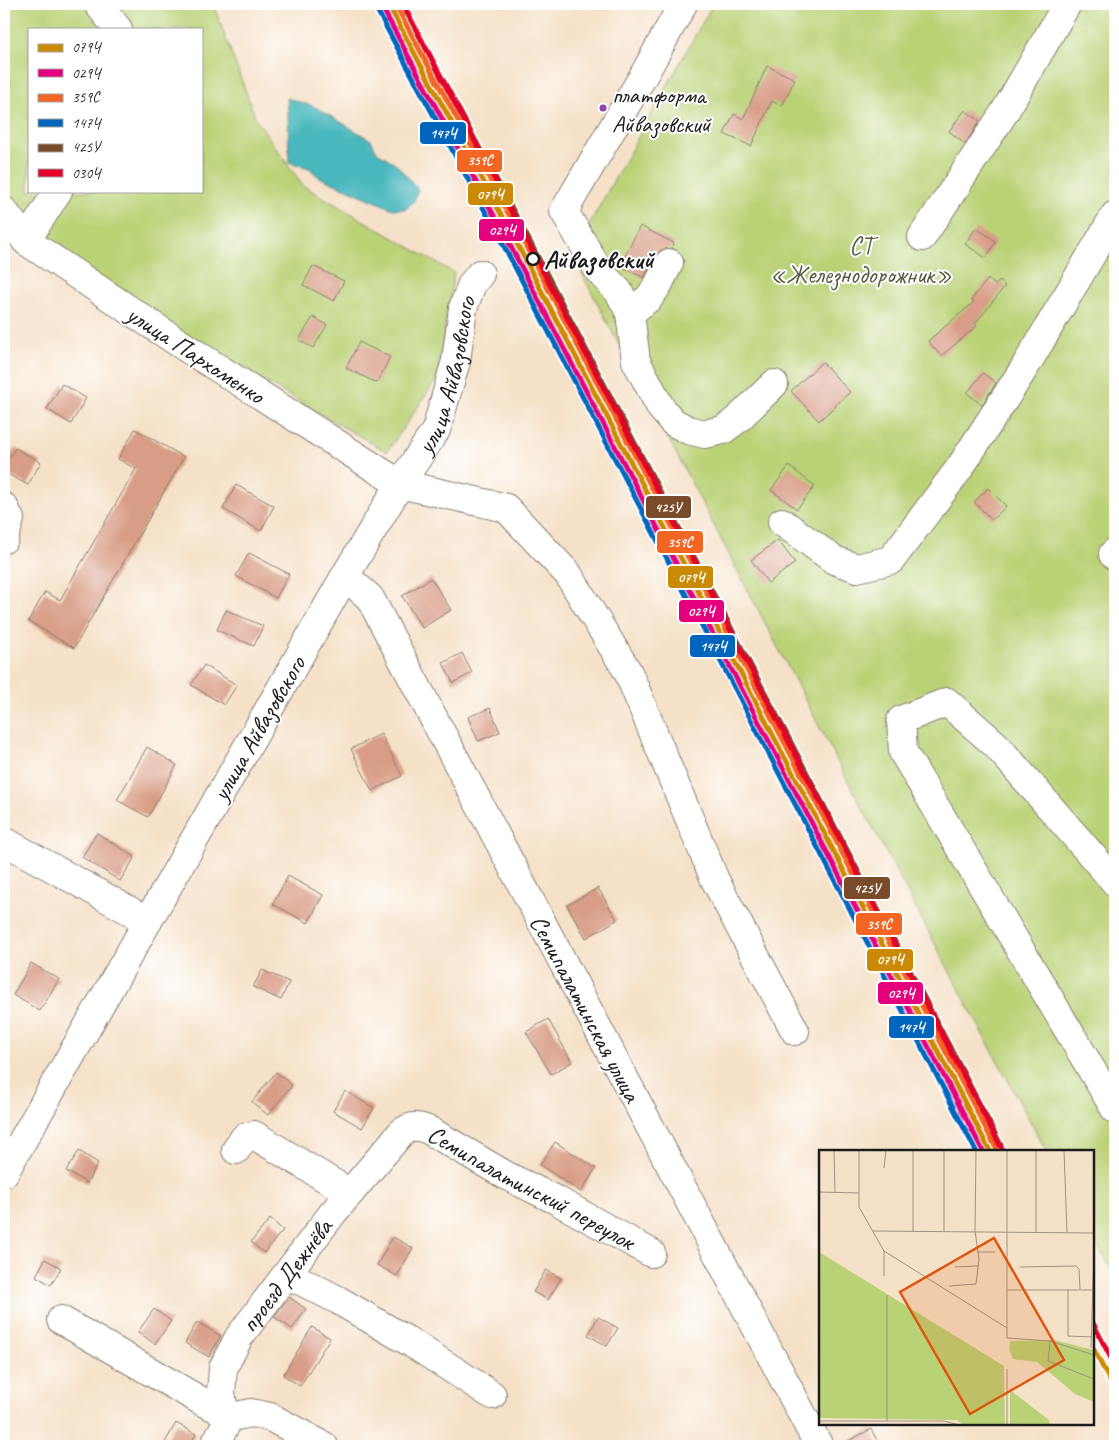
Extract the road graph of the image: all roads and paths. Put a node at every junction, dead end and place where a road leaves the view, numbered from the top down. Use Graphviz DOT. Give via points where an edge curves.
graph roads {
  1 [pos="98,4"];
  2 [pos="683,4"];
  3 [pos="1057,7"];
  4 [pos="117,28"];
  5 [pos="57,192"];
  6 [pos="4,211"];
  7 [pos="1115,216"];
  8 [pos="922,237"];
  9 [pos="26,241"];
  10 [pos="669,263"];
  11 [pos="480,274"];
  12 [pos="630,313"];
  13 [pos="774,384"];
  14 [pos="400,484"];
  15 [pos="4,507"];
  16 [pos="782,522"];
  17 [pos="4,539"];
  18 [pos="1115,552"];
  19 [pos="1115,556"];
  20 [pos="345,576"];
  21 [pos="4,841"];
  22 [pos="1115,882"];
  23 [pos="148,921"];
  24 [pos="794,1031"];
  25 [pos="1115,1109"];
  26 [pos="410,1126"];
  27 [pos="236,1150"];
  28 [pos="4,1173"];
  29 [pos="350,1193"];
  30 [pos="650,1253"];
  31 [pos="284,1279"];
  32 [pos="61,1320"];
  33 [pos="492,1395"];
  34 [pos="225,1415"];
  35 [pos="214,1446"];
  36 [pos="324,1446"];
  37 [pos="819,1446"];
  1 -- 4 [label="street"];
  2 -- 12 [label="street" via="564,211 599,270 619,292"];
  3 -- 8 [label="street" via="1004,113"];
  5 -- 9 [label="street"];
  6 -- 9 [label="street, улица Пархоменко"];
  7 -- 16 [label="street" via="964,462 891,560 857,568 834,560"];
  9 -- 14 [label="street, улица Пархоменко"];
  10 -- 12 [label="street" via="649,298"];
  11 -- 14 [label="street, улица Айвазовского" via="462,308 456,361 436,430"];
  12 -- 13 [label="street" via="636,361 661,408 673,422 688,430 705,434 723,430"];
  14 -- 20 [label="street, улица Айвазовского"];
  14 -- 24 [label="street, улица Пархоменко" via="506,508 568,574 628,672 715,880"];
  15 -- 17 [label="street" via="10,519"];
  18 -- 19 [label="street"];
  20 -- 23 [label="street, улица Айвазовского"];
  20 -- 37 [label="street, Семипалатинская улица" via="370,598"];
  21 -- 23 [label="street"];
  22 -- 25 [label="street" via="996,745 947,702 901,720 903,752"];
  23 -- 28 [label="street, улица Айвазовского"];
  26 -- 29 [label="street, проезд Дежнёва"];
  26 -- 30 [label="street, Семипалатинский переулок" via="421,1126"];
  27 -- 29 [label="street" via="244,1138 254,1135"];
  29 -- 31 [label="street, проезд Дежнёва"];
  31 -- 33 [label="street" via="299,1280 338,1300"];
  31 -- 34 [label="street, проезд Дежнёва" via="239,1337 223,1368 221,1392"];
  32 -- 34 [label="street"];
  34 -- 35 [label="street" via="226,1424"];
  34 -- 36 [label="street" via="251,1413 270,1417"];
}
